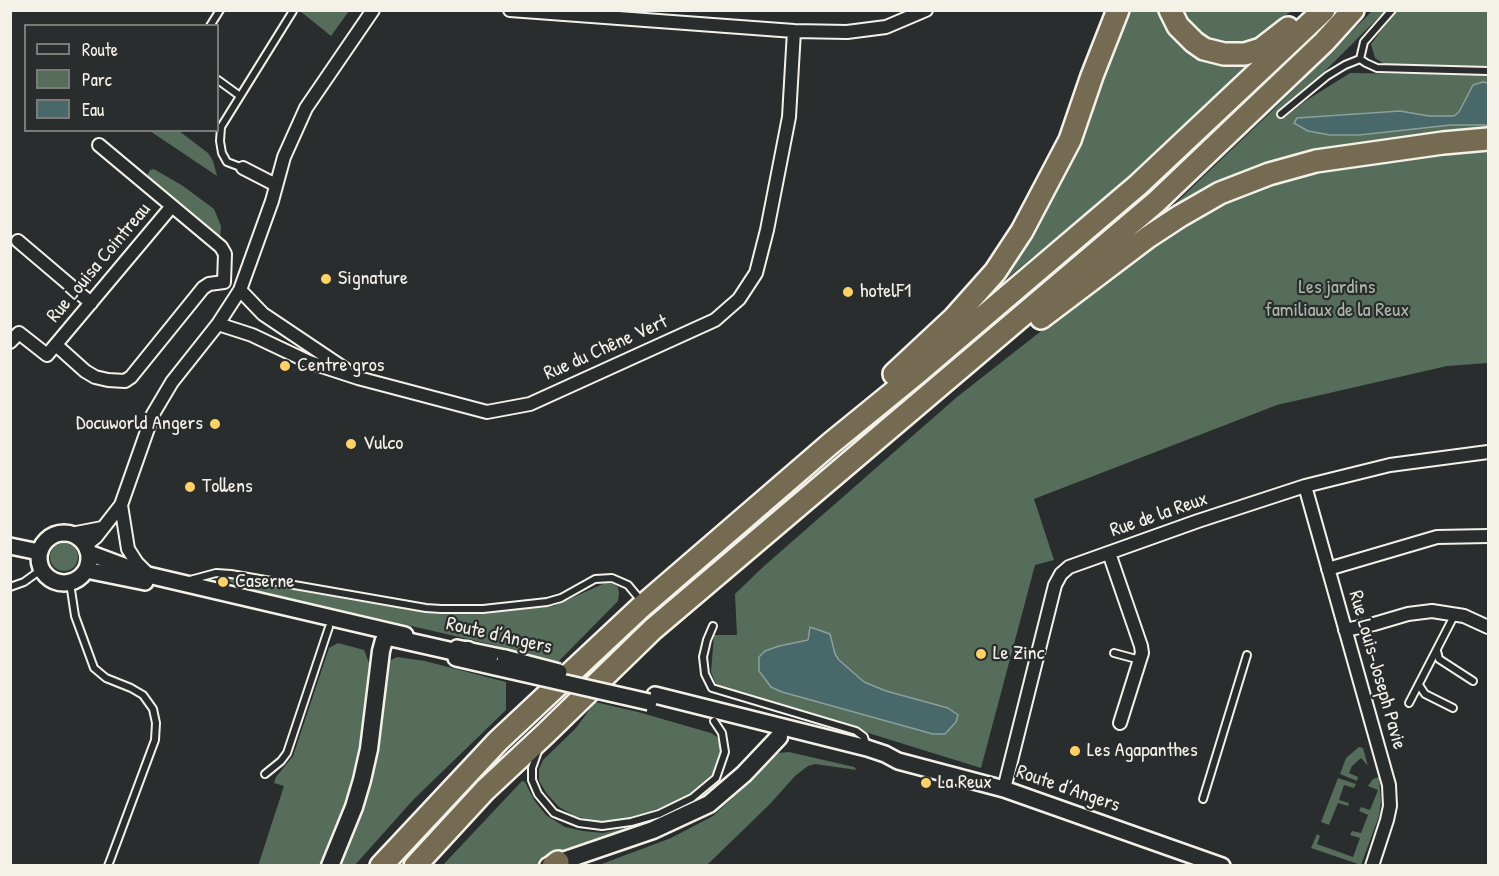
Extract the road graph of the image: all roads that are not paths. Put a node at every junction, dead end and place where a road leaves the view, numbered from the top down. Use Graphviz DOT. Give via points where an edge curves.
graph roads {
  1 [pos="220,10"];
  2 [pos="373,10"];
  3 [pos="510,10"];
  4 [pos="926,10"];
  5 [pos="1118,10"];
  6 [pos="1170,10"];
  7 [pos="1353,10"];
  8 [pos="1392,10"];
  9 [pos="293,11"];
  10 [pos="1322,12"];
  11 [pos="211,24"];
  12 [pos="794,32"];
  13 [pos="1360,59"];
  14 [pos="1488,71"];
  15 [pos="219,81"];
  16 [pos="240,96"];
  17 [pos="1281,114"];
  18 [pos="1488,139"];
  19 [pos="99,145"];
  20 [pos="243,168"];
  21 [pos="276,185"];
  22 [pos="172,207"];
  23 [pos="18,242"];
  24 [pos="233,288"];
  25 [pos="91,303"];
  26 [pos="218,324"];
  27 [pos="10,342"];
  28 [pos="56,345"];
  29 [pos="982,350"];
  30 [pos="358,378"];
  31 [pos="830,444"];
  32 [pos="1488,452"];
  33 [pos="1305,486"];
  34 [pos="121,505"];
  35 [pos="102,528"];
  36 [pos="71,534"];
  37 [pos="1488,536"];
  38 [pos="10,546"];
  39 [pos="87,549"];
  40 [pos="39,552"];
  41 [pos="1109,553"];
  42 [pos="42,569"];
  43 [pos="1328,569"];
  44 [pos="86,570"];
  45 [pos="148,575"];
  46 [pos="70,583"];
  47 [pos="180,586"];
  48 [pos="10,587"];
  49 [pos="644,604"];
  50 [pos="1455,614"];
  51 [pos="302,615"];
  52 [pos="712,626"];
  53 [pos="329,627"];
  54 [pos="1488,627"];
  55 [pos="1345,630"];
  56 [pos="384,640"];
  57 [pos="468,650"];
  58 [pos="1437,650"];
  59 [pos="1114,653"];
  60 [pos="1247,655"];
  61 [pos="1141,660"];
  62 [pos="500,663"];
  63 [pos="1473,681"];
  64 [pos="1419,685"];
  65 [pos="652,699"];
  66 [pos="1409,703"];
  67 [pos="1453,708"];
  68 [pos="714,721"];
  69 [pos="1120,723"];
  70 [pos="545,734"];
  71 [pos="779,737"];
  72 [pos="867,748"];
  73 [pos="898,761"];
  74 [pos="265,774"];
  75 [pos="1004,789"];
  76 [pos="1203,799"];
  77 [pos="553,864"];
  78 [pos="108,866"];
  79 [pos="330,866"];
  80 [pos="381,866"];
  81 [pos="415,866"];
  82 [pos="1222,866"];
  83 [pos="1372,866"];
  1 -- 11 [label="lane"];
  2 -- 21 [label="street" via="306,108"];
  3 -- 12 [label="street"];
  4 -- 12 [label="street" via="873,30"];
  5 -- 31 [label="highway" via="1070,140 1022,231 994,272 954,318 851,411"];
  6 -- 10 [label="highway" via="1178,26 1194,42 1214,52 1235,55 1261,49 1294,23"];
  7 -- 29 [label="highway" via="1156,202"];
  8 -- 13 [label="lane" via="1364,42"];
  9 -- 16 [label="lane"];
  10 -- 31 [label="highway" via="1138,185"];
  12 -- 30 [label="street, Rue du Chêne Vert" via="789,117 756,273 740,299 715,320 530,404 487,412"];
  13 -- 14 [label="lane" via="1377,68"];
  13 -- 17 [label="lane" via="1327,76"];
  15 -- 16 [label="lane"];
  16 -- 20 [label="lane" via="221,127 220,141 228,162"];
  18 -- 29 [label="highway" via="1316,160 1220,194 1148,237 1024,331"];
  19 -- 22 [label="street"];
  20 -- 21 [label="street"];
  21 -- 24 [label="street"];
  22 -- 24 [label="street" via="221,247"];
  22 -- 25 [label="street, Rue Louisa Cointreau"];
  23 -- 25 [label="street"];
  24 -- 26 [label="street"];
  24 -- 28 [label="street, Rue Louisa Cointreau" via="209,284 203,288 125,381 95,377"];
  24 -- 30 [label="street" via="263,314"];
  25 -- 28 [label="street, Rue Louisa Cointreau"];
  26 -- 30 [label="street, Rue du Chêne Vert"];
  26 -- 34 [label="street" via="172,382 153,414"];
  27 -- 28 [label="street, Rue Louisa Cointreau" via="19,333 47,355"];
  29 -- 70 [label="highway" via="653,629"];
  31 -- 49 [label="highway"];
  32 -- 33 [label="street, Rue de la Reux" via="1390,465"];
  33 -- 41 [label="street, Rue de la Reux"];
  33 -- 43 [label="street, Rue Louis-Joseph Pavie"];
  34 -- 35 [label="street"];
  34 -- 45 [label="street" via="128,549"];
  35 -- 36 [label="street"];
  35 -- 39 [label="street"];
  36 -- 39 [label="street" via="80,538"];
  36 -- 40 [label="street" via="55,534"];
  37 -- 43 [label="street" via="1437,537"];
  38 -- 40 [label="street"];
  39 -- 44 [label="street"];
  39 -- 45 [label="street, Route d’Angers"];
  40 -- 42 [label="street"];
  41 -- 61 [label="street" via="1142,646"];
  41 -- 75 [label="street, Rue de la Reux" via="1069,567 1055,585"];
  42 -- 46 [label="street" via="55,582"];
  42 -- 48 [label="lane"];
  43 -- 55 [label="street, Rue Louis-Joseph Pavie"];
  44 -- 46 [label="street"];
  44 -- 47 [label="street, Route d’Angers"];
  45 -- 47 [label="street, Route d’Angers"];
  46 -- 78 [label="lane" via="75,616 94,668 143,695 153,709 156,723 154,740"];
  47 -- 49 [label="lane" via="204,575 231,574 441,609 547,602 595,579 612,578 628,585"];
  47 -- 51 [label="street, Route d’Angers"];
  49 -- 80 [label="highway" via="498,741"];
  50 -- 54 [label="street"];
  50 -- 55 [label="street" via="1408,614"];
  50 -- 58 [label="lane"];
  51 -- 53 [label="street, Route d’Angers"];
  51 -- 57 [label="street, Route d’Angers"];
  52 -- 72 [label="lane" via="703,657 712,688 856,731 864,737"];
  53 -- 56 [label="street, Route d’Angers"];
  53 -- 74 [label="lane" via="286,753"];
  55 -- 83 [label="street, Rue Louis-Joseph Pavie" via="1389,785 1390,806"];
  56 -- 57 [label="main road" via="388,637 451,651"];
  56 -- 62 [label="street, Route d’Angers"];
  56 -- 79 [label="main road" via="362,780"];
  57 -- 62 [label="street, Route d’Angers"];
  58 -- 63 [label="lane" via="1439,659"];
  58 -- 64 [label="lane"];
  59 -- 61 [label="lane"];
  60 -- 76 [label="lane"];
  61 -- 69 [label="street"];
  62 -- 65 [label="street, Route d’Angers, bridge"];
  64 -- 66 [label="lane"];
  64 -- 67 [label="lane" via="1425,694"];
  65 -- 68 [label="street, Route d’Angers"];
  65 -- 72 [label="street, Route d’Angers"];
  68 -- 70 [label="lane" via="722,733 725,753 716,778 706,788 659,814 602,826 565,819 554,813 538,794 532,768"];
  68 -- 71 [label="street, Route d’Angers"];
  70 -- 81 [label="highway" via="485,789"];
  71 -- 73 [label="street, Route d’Angers" via="866,758"];
  71 -- 77 [label="main road" via="709,804 653,830"];
  72 -- 73 [label="street, Route d’Angers"];
  73 -- 75 [label="street, Route d’Angers"];
  75 -- 82 [label="street, Route d’Angers"];
}
